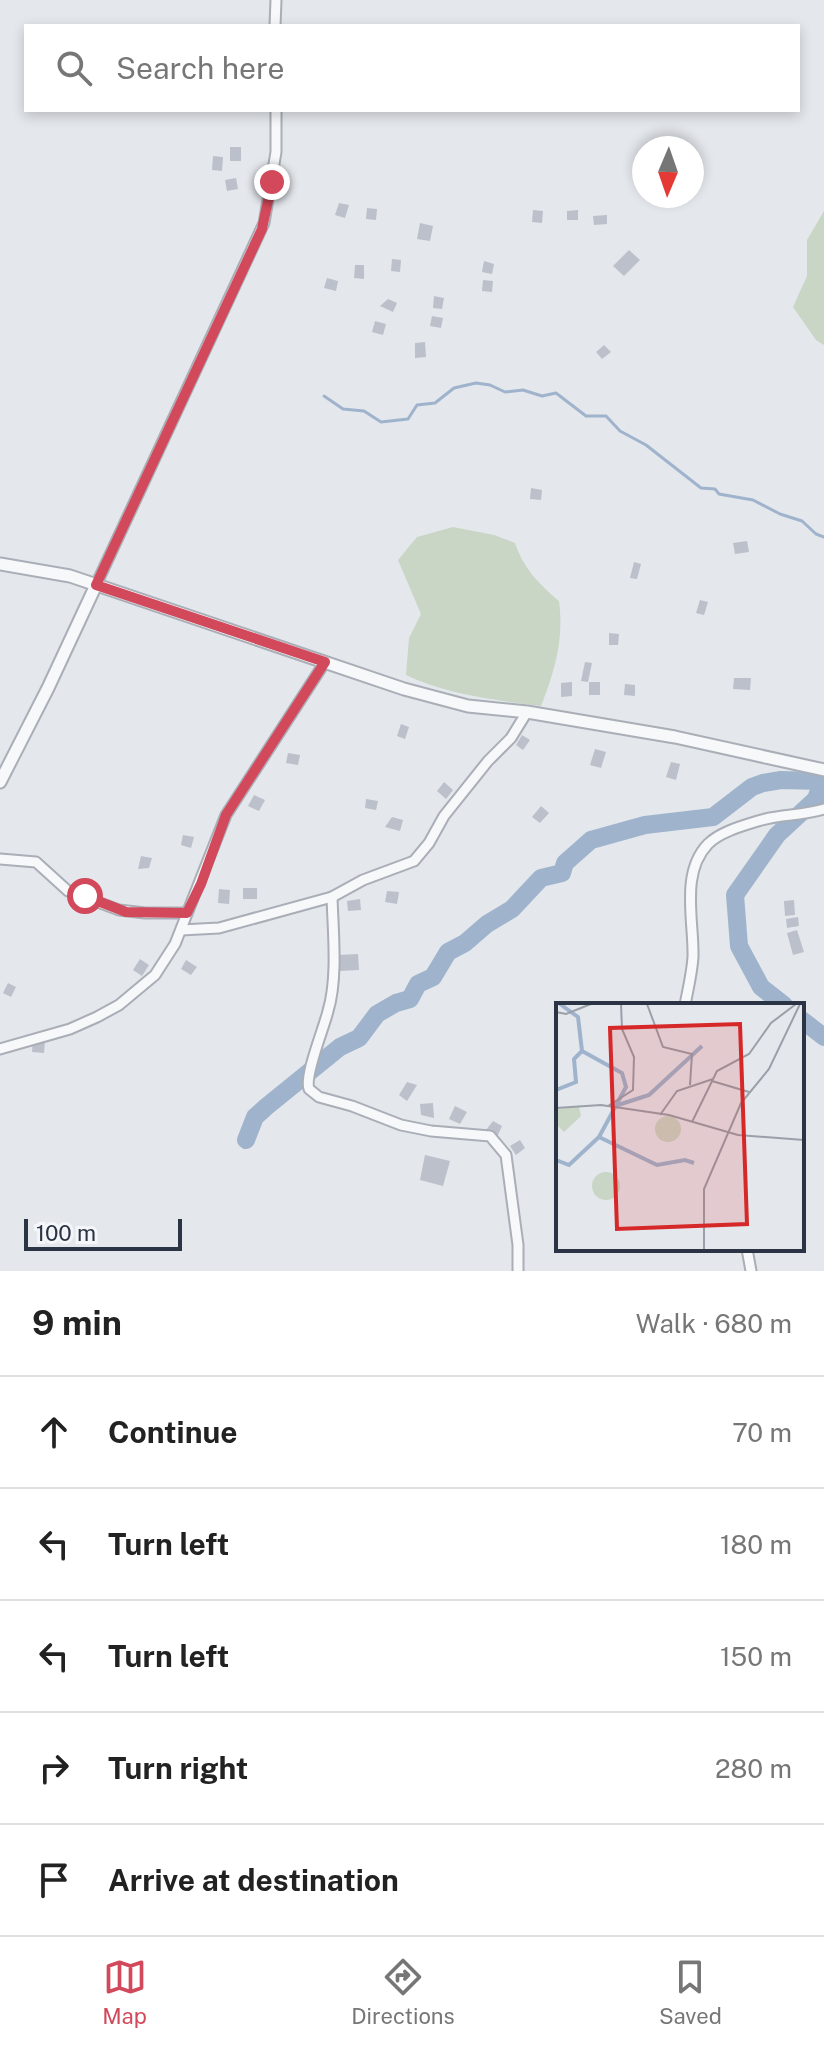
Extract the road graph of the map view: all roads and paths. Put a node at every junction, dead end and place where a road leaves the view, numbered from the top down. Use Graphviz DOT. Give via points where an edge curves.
graph roads {
  1 [pos="276,0"];
  2 [pos="275,24"];
  3 [pos="276,112"];
  4 [pos="0,564"];
  5 [pos="96,585"];
  6 [pos="325,662"];
  7 [pos="527,712"];
  8 [pos="824,770"];
  9 [pos="0,782"];
  10 [pos="824,809"];
  11 [pos="0,859"];
  12 [pos="332,897"];
  13 [pos="187,913"];
  14 [pos="181,930"];
  15 [pos="685,1003"];
  16 [pos="0,1049"];
  17 [pos="747,1251"];
  18 [pos="518,1271"];
  19 [pos="751,1271"];
  1 -- 2 [label="street"];
  3 -- 5 [label="street" via="276,152 264,223"];
  4 -- 5 [label="street"];
  5 -- 6 [label="street"];
  5 -- 9 [label="street"];
  6 -- 7 [label="street" via="468,706"];
  6 -- 13 [label="street" via="226,815"];
  7 -- 8 [label="street"];
  7 -- 12 [label="street" via="444,816 419,857"];
  10 -- 15 [label="street" via="762,820 708,844 692,877 693,959"];
  11 -- 13 [label="street" via="36,862 68,891 119,910"];
  12 -- 14 [label="street" via="219,928"];
  12 -- 18 [label="street" via="331,998 307,1079 309,1089 401,1125 493,1138 506,1155"];
  13 -- 14 [label="street"];
  14 -- 16 [label="street" via="155,975 119,1005 70,1029"];
  17 -- 19 [label="street"];
}
